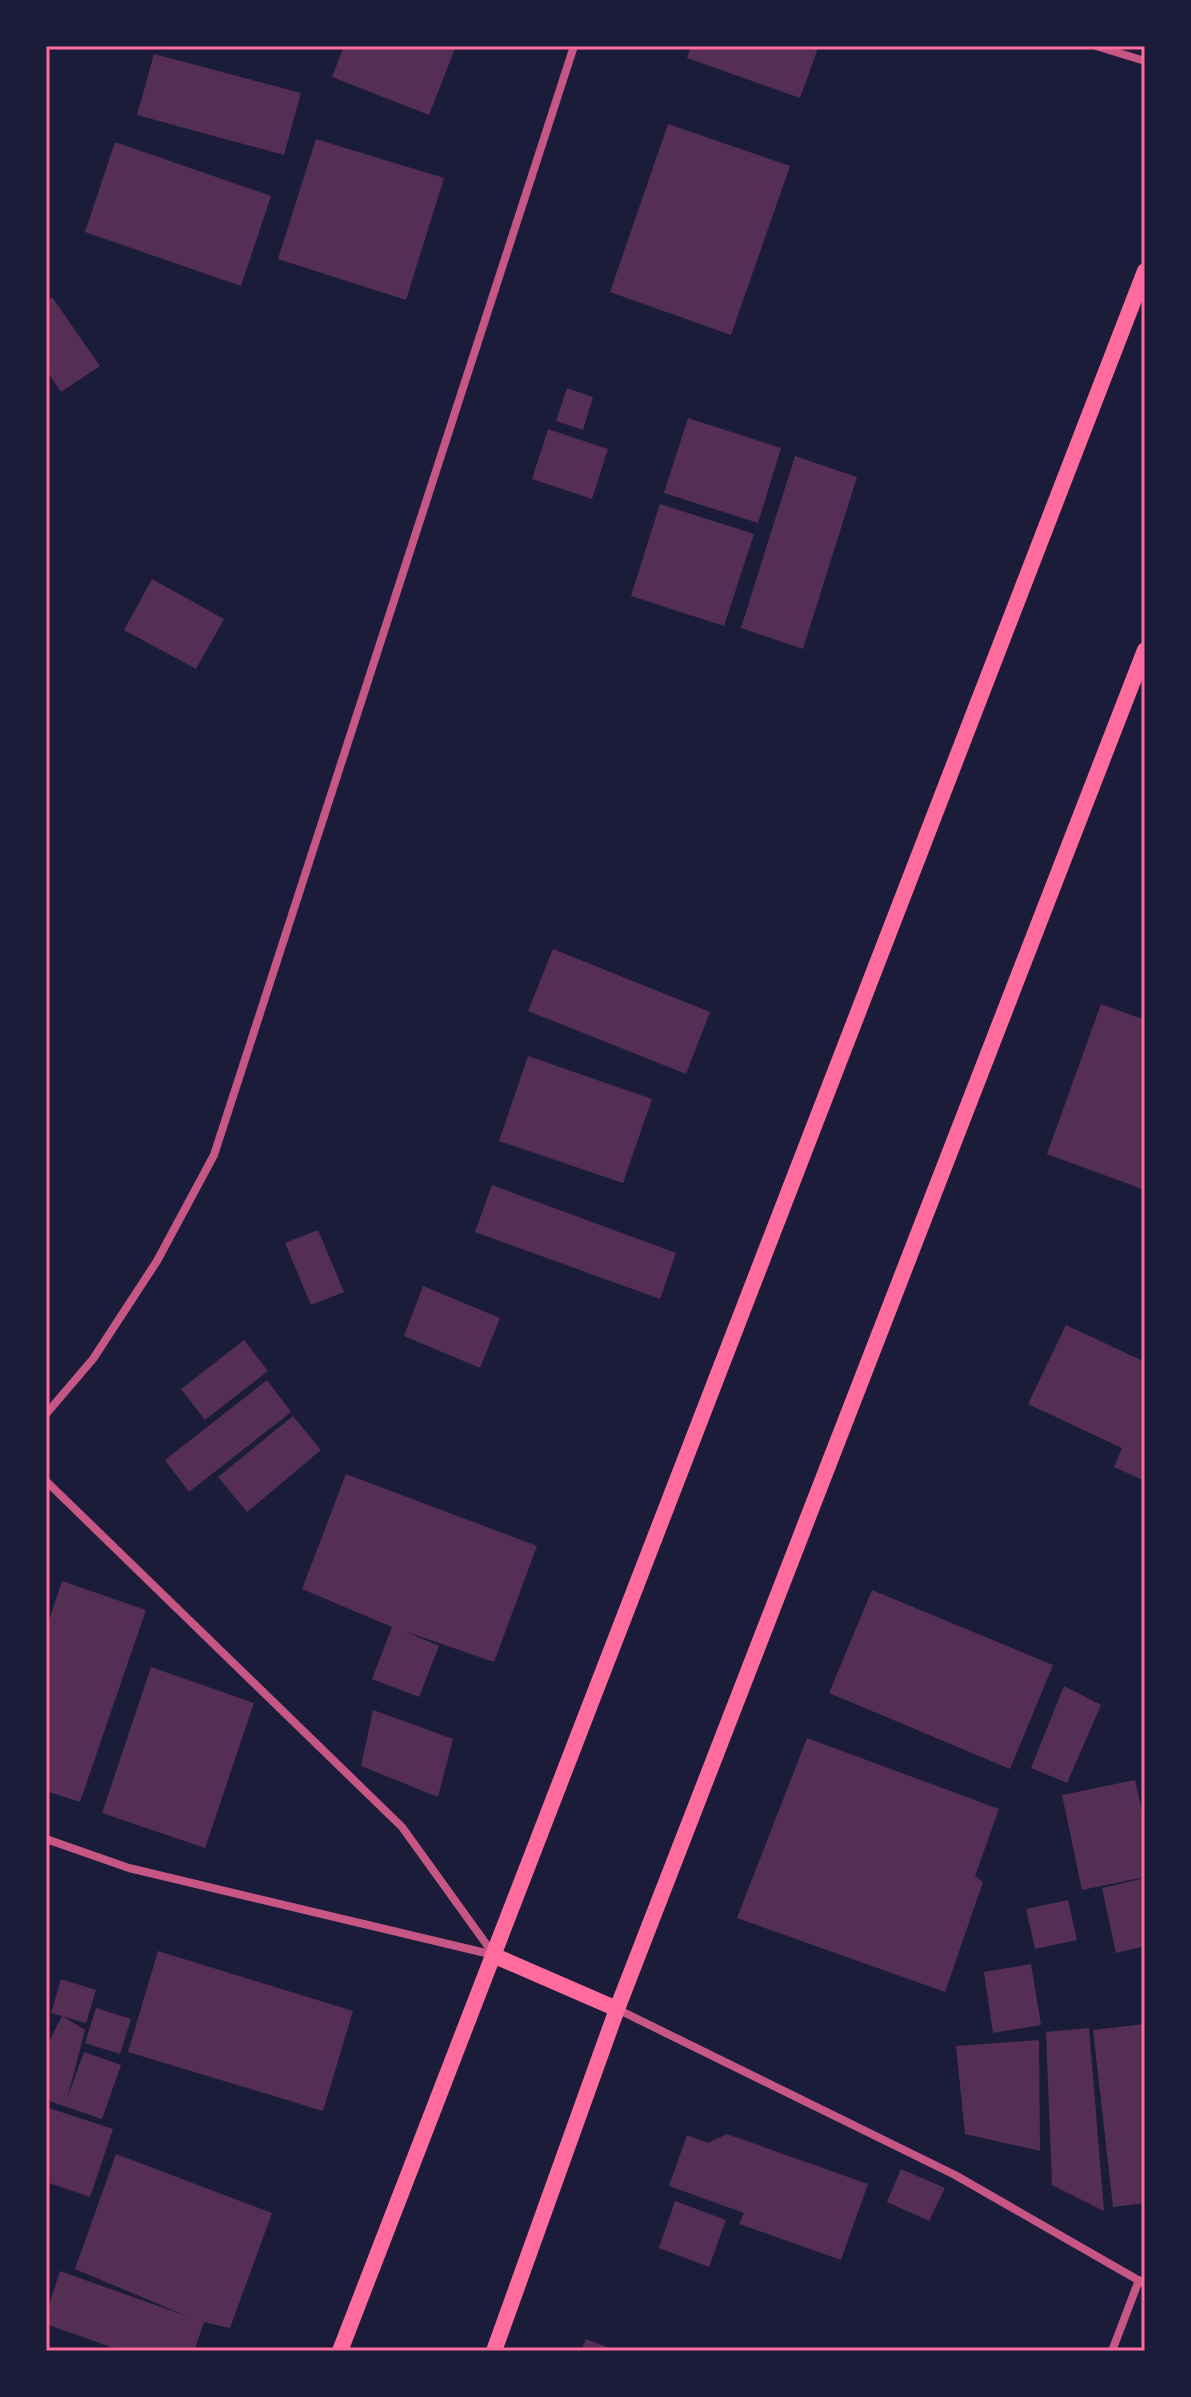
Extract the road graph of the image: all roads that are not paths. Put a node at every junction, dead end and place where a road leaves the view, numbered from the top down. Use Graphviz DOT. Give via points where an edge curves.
graph roads {
  1 [pos="574,46"];
  2 [pos="1096,46"];
  3 [pos="1145,61"];
  4 [pos="1145,271"];
  5 [pos="1145,650"];
  6 [pos="46,1414"];
  7 [pos="46,1481"];
  8 [pos="46,1839"];
  9 [pos="495,1956"];
  10 [pos="617,2009"];
  11 [pos="1142,2282"];
  12 [pos="340,2351"];
  13 [pos="494,2351"];
  14 [pos="1112,2351"];
  1 -- 6 [label="street" via="214,1155 141,1285 93,1359"];
  2 -- 3 [label="street"];
  4 -- 9 [label="main road"];
  5 -- 10 [label="main road"];
  7 -- 9 [label="street" via="402,1827"];
  8 -- 9 [label="street" via="129,1868"];
  9 -- 10 [label="main road"];
  9 -- 12 [label="main road"];
  10 -- 11 [label="street" via="955,2175"];
  10 -- 13 [label="main road"];
  11 -- 14 [label="street"];
}
